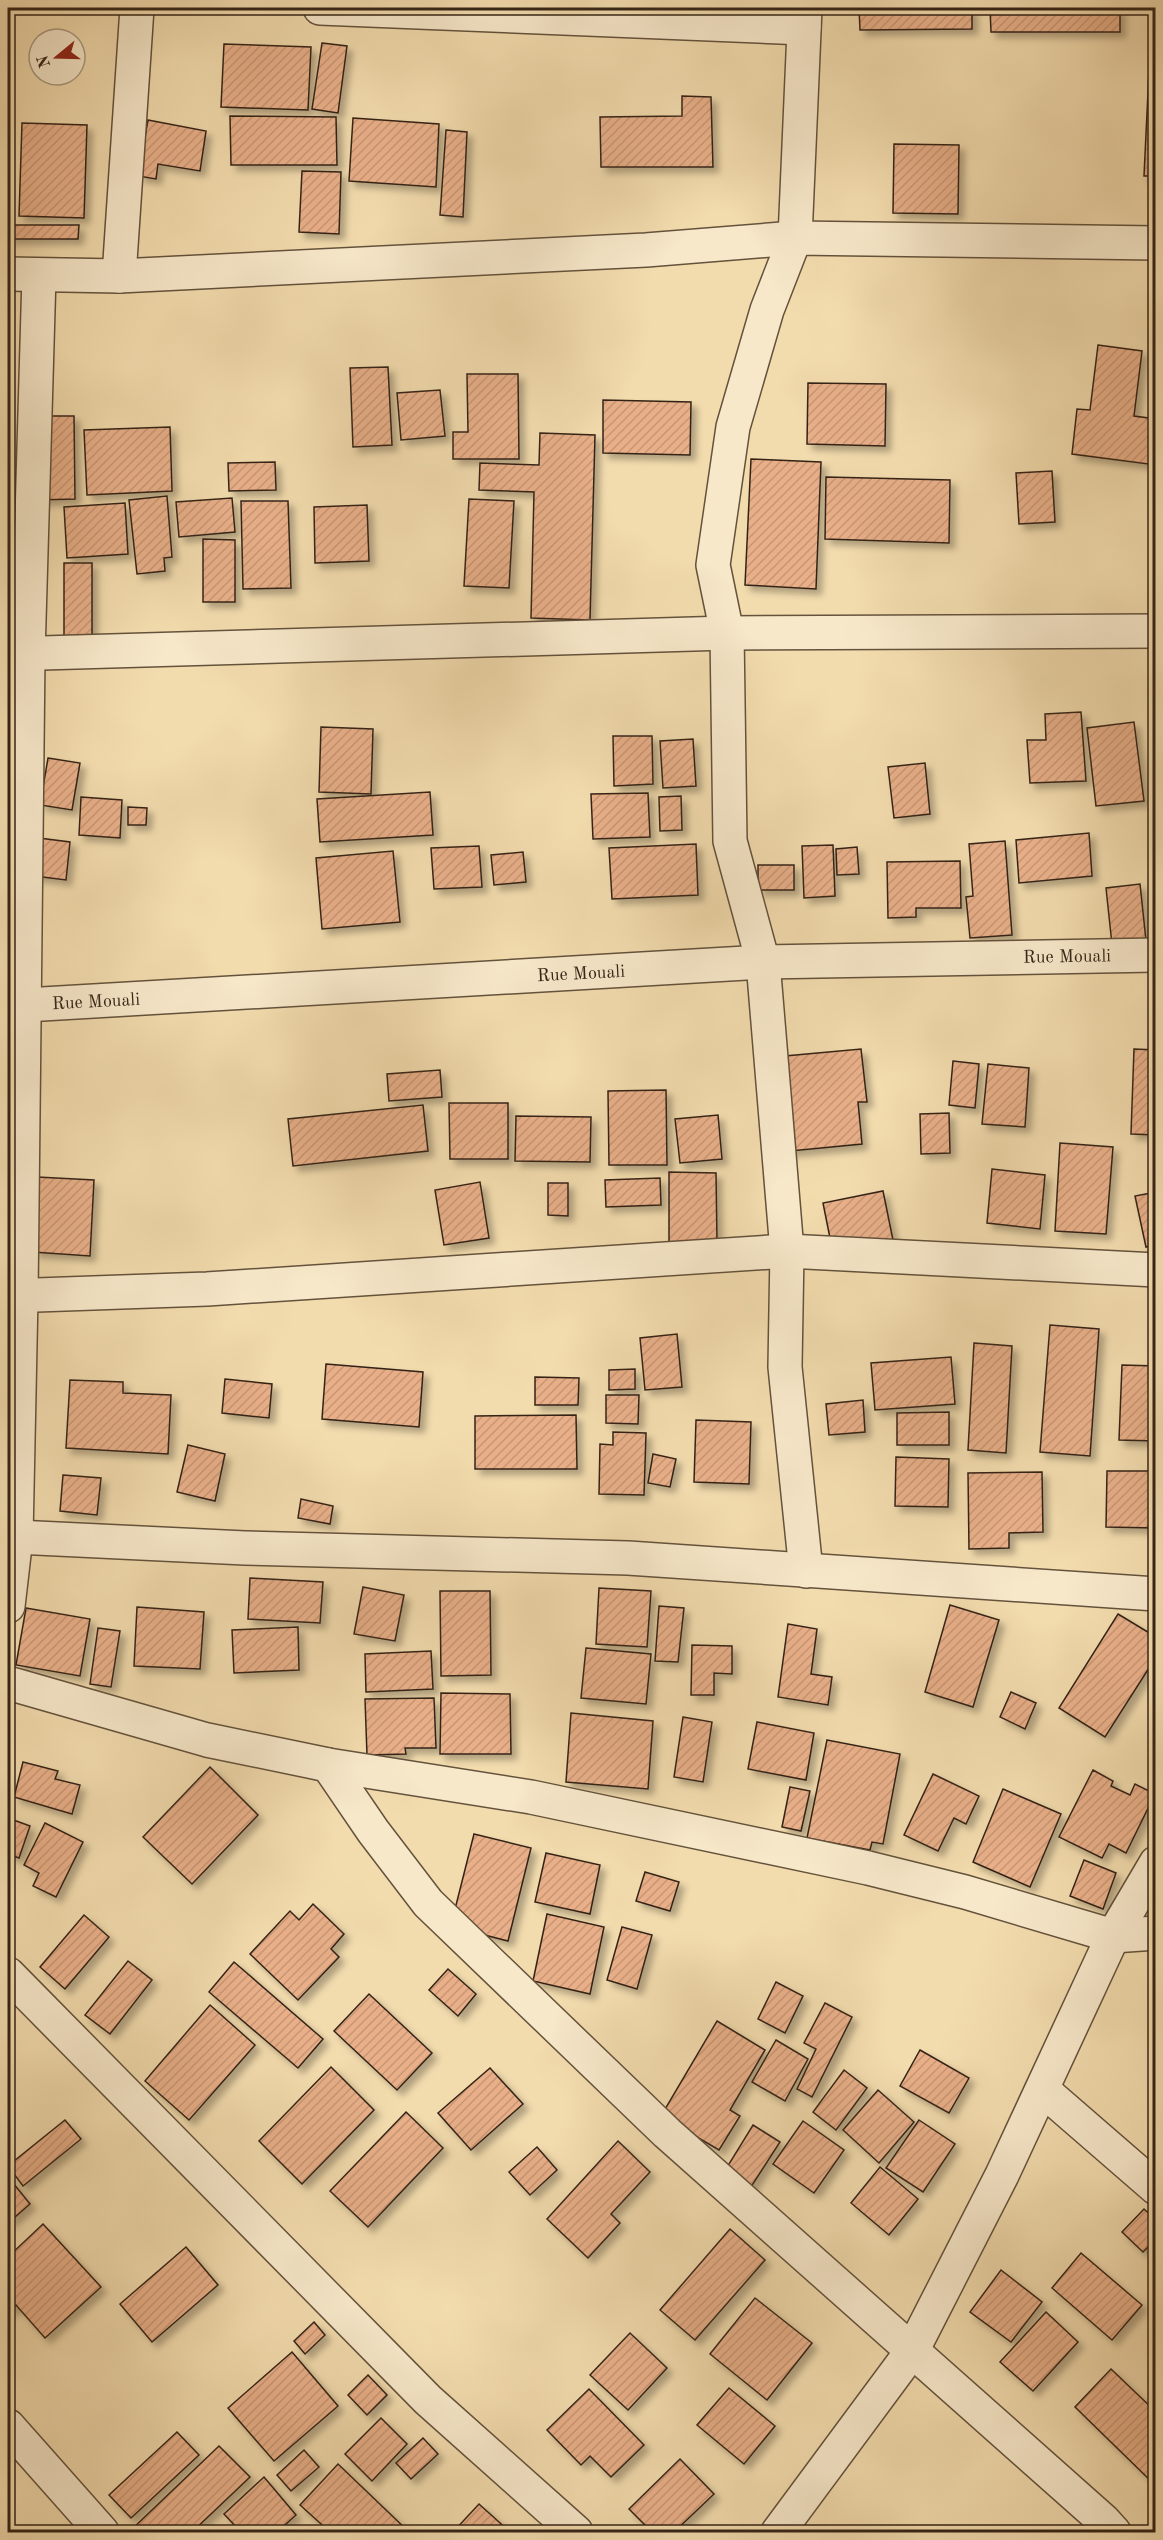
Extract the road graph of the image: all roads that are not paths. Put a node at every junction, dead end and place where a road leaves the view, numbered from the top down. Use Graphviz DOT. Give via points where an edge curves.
graph roads {
  1 [pos="136,8"];
  2 [pos="320,8"];
  3 [pos="805,18"];
  4 [pos="795,238"];
  5 [pos="1155,243"];
  6 [pos="23,275"];
  7 [pos="119,276"];
  8 [pos="1155,631"];
  9 [pos="727,633"];
  10 [pos="18,655"];
  11 [pos="1155,954"];
  12 [pos="763,962"];
  13 [pos="16,1005"];
  14 [pos="787,1251"];
  15 [pos="1155,1270"];
  16 [pos="14,1296"];
  17 [pos="16,1537"];
  18 [pos="806,1571"];
  19 [pos="1155,1594"];
  20 [pos="8,1606"];
  21 [pos="8,1683"];
  22 [pos="328,1765"];
  23 [pos="1155,1863"];
  24 [pos="1155,1933"];
  25 [pos="1113,1936"];
  26 [pos="8,1974"];
  27 [pos="1043,2090"];
  28 [pos="1155,2188"];
  29 [pos="912,2351"];
  30 [pos="8,2426"];
  31 [pos="102,2532"];
  32 [pos="576,2532"];
  33 [pos="778,2532"];
  34 [pos="1114,2532"];
  1 -- 7 [label="street"];
  2 -- 3 [label="street"];
  3 -- 4 [label="street"];
  4 -- 5 [label="street"];
  4 -- 7 [label="street" via="646,250"];
  4 -- 9 [label="street" via="766,310 732,438 713,565"];
  6 -- 7 [label="street"];
  6 -- 10 [label="street"];
  8 -- 9 [label="street"];
  9 -- 10 [label="street"];
  9 -- 12 [label="street" via="730,841"];
  10 -- 13 [label="street"];
  11 -- 12 [label="street, Rue Mouali"];
  12 -- 13 [label="street, Rue Mouali"];
  12 -- 14 [label="street"];
  13 -- 16 [label="street"];
  14 -- 15 [label="street"];
  14 -- 16 [label="street" via="207,1288"];
  14 -- 18 [label="street" via="785,1367"];
  16 -- 17 [label="street"];
  17 -- 18 [label="street" via="246,1548 628,1558"];
  17 -- 20 [label="street"];
  18 -- 19 [label="street"];
  21 -- 22 [label="street" via="207,1740"];
  22 -- 25 [label="street" via="531,1797 868,1868"];
  22 -- 29 [label="street" via="428,1903 667,2133"];
  23 -- 25 [label="street"];
  24 -- 25 [label="street"];
  25 -- 27 [label="street"];
  26 -- 32 [label="street" via="428,2400"];
  27 -- 28 [label="street"];
  27 -- 29 [label="street"];
  29 -- 33 [label="street"];
  29 -- 34 [label="street"];
  30 -- 31 [label="street"];
}
